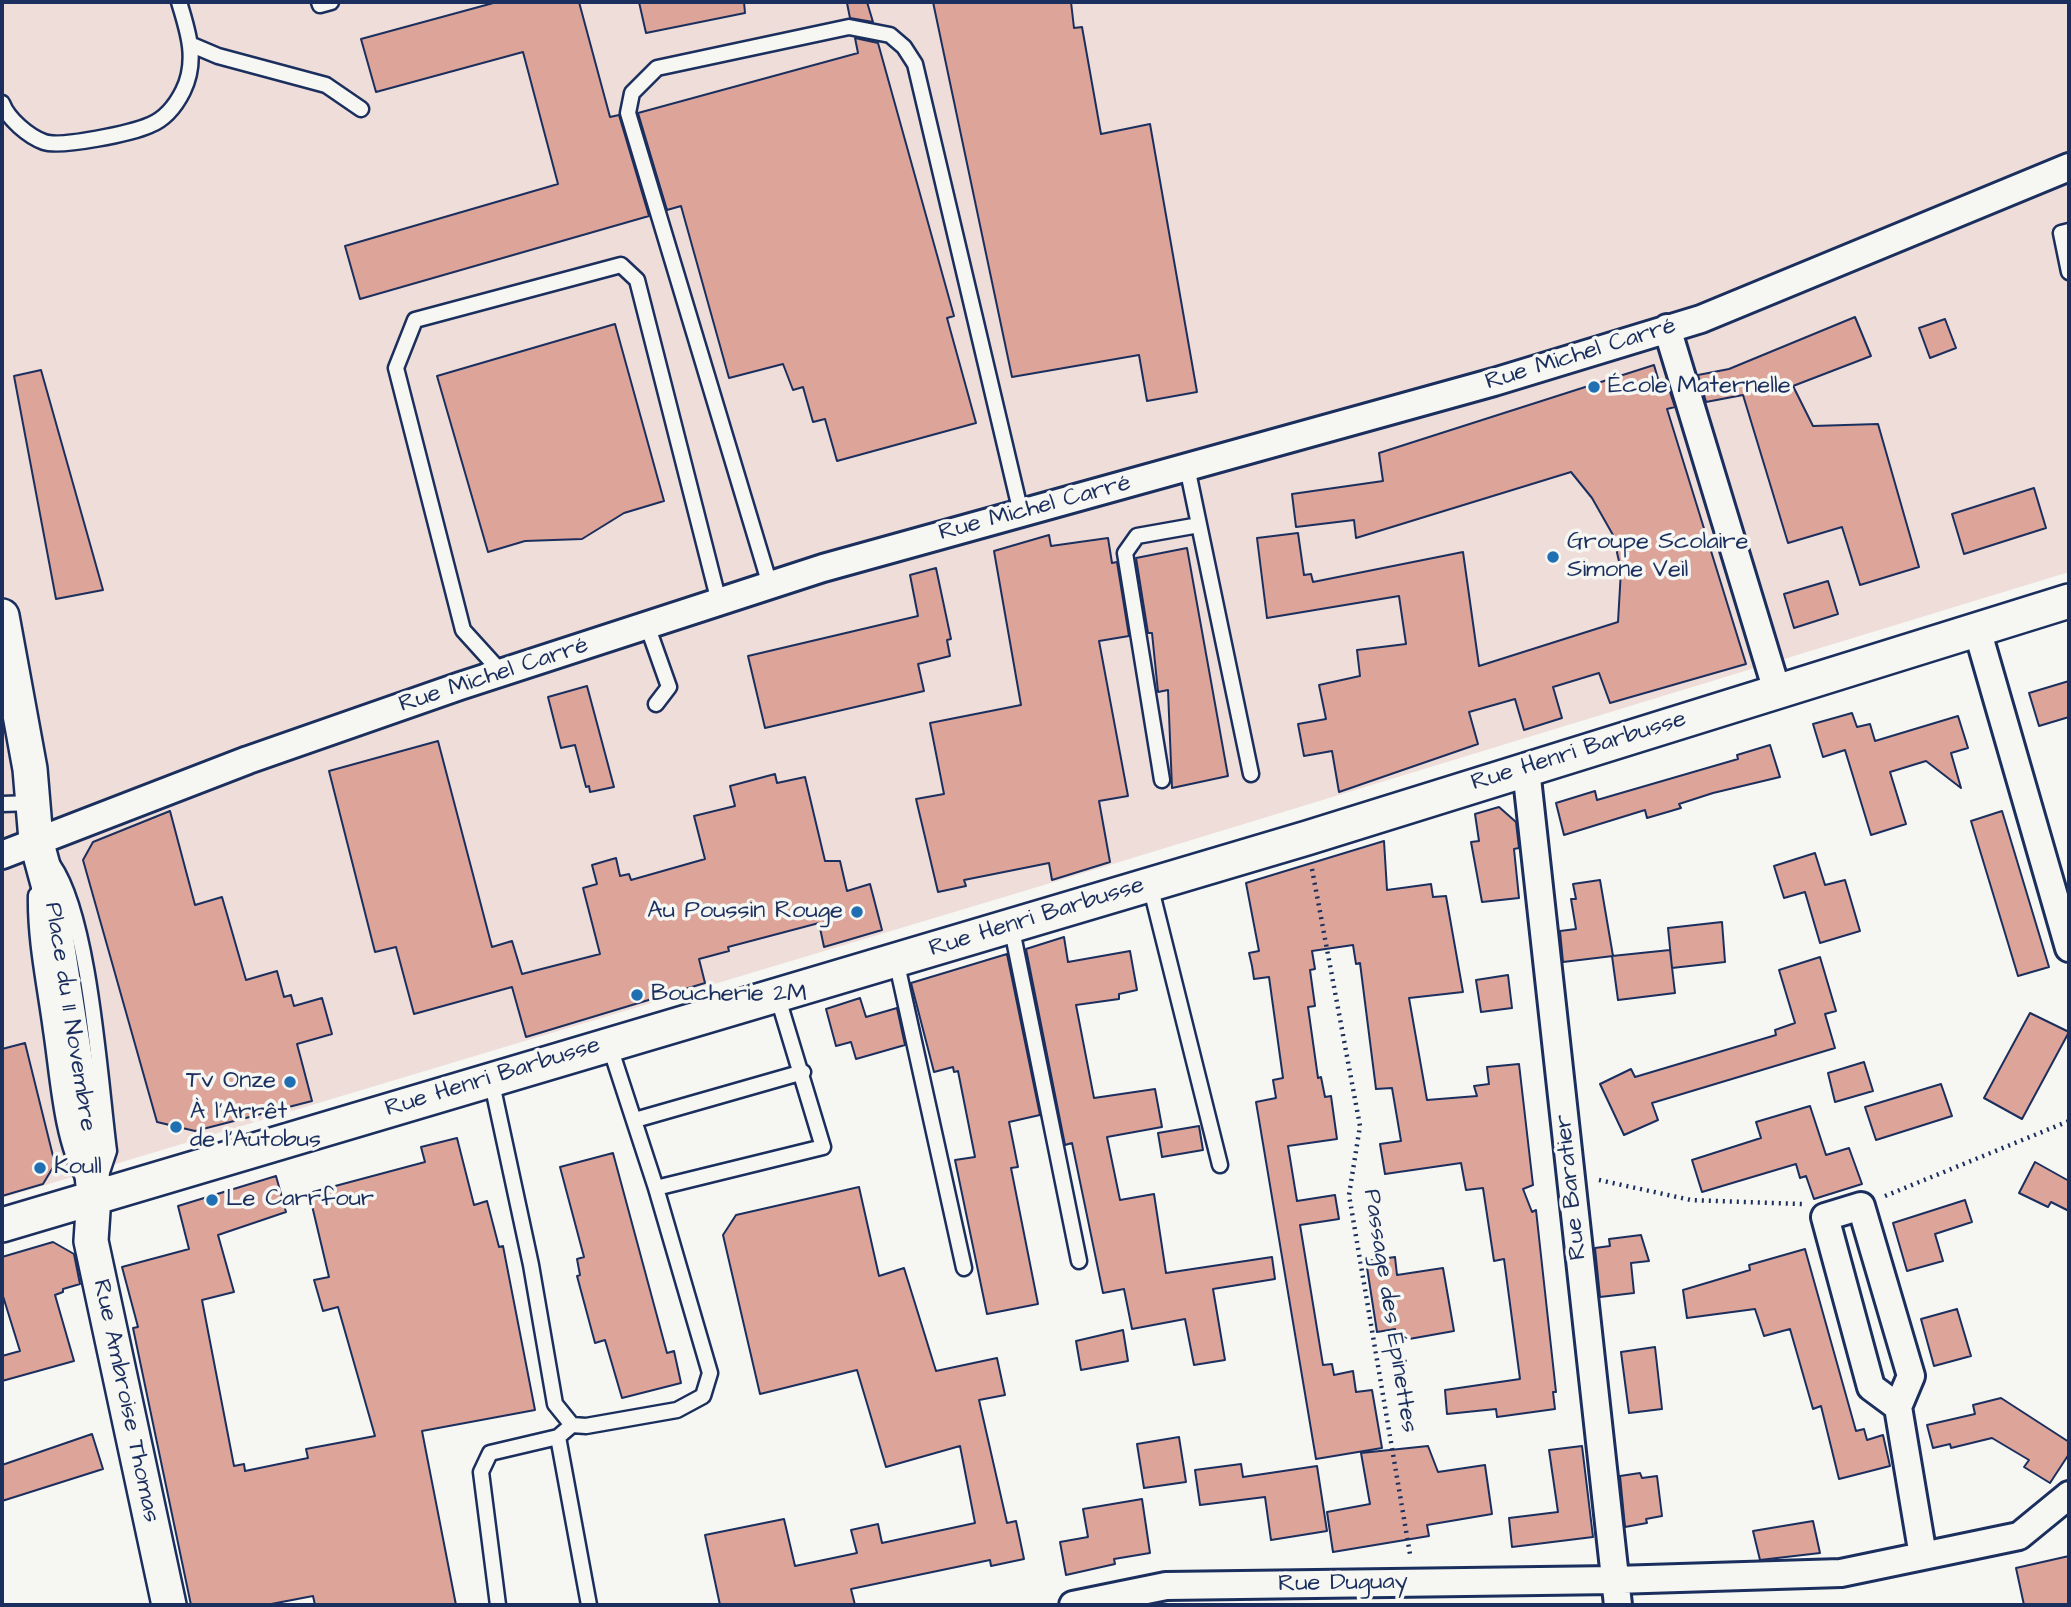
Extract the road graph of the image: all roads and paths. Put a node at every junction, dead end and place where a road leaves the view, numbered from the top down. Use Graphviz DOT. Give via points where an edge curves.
graph roads {
  1 [pos="179,2"];
  2 [pos="319,2"];
  3 [pos="331,2"];
  4 [pos="192,45"];
  5 [pos="2,103"];
  6 [pos="361,109"];
  7 [pos="2069,167"];
  8 [pos="2069,232"];
  9 [pos="2069,272"];
  10 [pos="1667,328"];
  11 [pos="1187,467"];
  12 [pos="1021,513"];
  13 [pos="1199,525"];
  14 [pos="770,585"];
  15 [pos="2069,601"];
  16 [pos="719,602"];
  17 [pos="2,617"];
  18 [pos="648,625"];
  19 [pos="1977,629"];
  20 [pos="502,673"];
  21 [pos="1777,691"];
  22 [pos="656,704"];
  23 [pos="1526,769"];
  24 [pos="1251,774"];
  25 [pos="1162,780"];
  26 [pos="17,803"];
  27 [pos="45,837"];
  28 [pos="1307,838"];
  29 [pos="2,855"];
  30 [pos="1150,884"];
  31 [pos="1011,925"];
  32 [pos="2069,948"];
  33 [pos="896,960"];
  34 [pos="777,994"];
  35 [pos="609,1043"];
  36 [pos="803,1072"];
  37 [pos="491,1078"];
  38 [pos="635,1120"];
  39 [pos="2069,1121"];
  40 [pos="1220,1165"];
  41 [pos="1571,1173"];
  42 [pos="656,1188"];
  43 [pos="94,1196"];
  44 [pos="1809,1204"];
  45 [pos="1861,1206"];
  46 [pos="2,1225"];
  47 [pos="1079,1261"];
  48 [pos="964,1268"];
  49 [pos="1898,1407"];
  50 [pos="572,1425"];
  51 [pos="558,1437"];
  52 [pos="2069,1495"];
  53 [pos="1923,1556"];
  54 [pos="1415,1583"];
  55 [pos="1617,1593"];
  56 [pos="1151,1597"];
  57 [pos="169,1605"];
  58 [pos="498,1605"];
  59 [pos="589,1605"];
  60 [pos="1073,1605"];
  1 -- 4 [label="lane"];
  2 -- 3 [label="lane"];
  4 -- 5 [label="lane" via="184,90 169,113 150,125 67,145 45,142 25,131"];
  4 -- 6 [label="lane" via="326,85"];
  7 -- 10 [label="street, Rue Michel Carré" via="1714,313"];
  8 -- 9 [label="lane" via="2061,233"];
  10 -- 11 [label="street, Rue Michel Carré" via="1494,382"];
  10 -- 21 [label="street"];
  11 -- 12 [label="street, Rue Michel Carré"];
  11 -- 13 [label="lane"];
  12 -- 14 [label="street, Rue Michel Carré"];
  12 -- 14 [label="lane" via="915,64 905,47 890,36 849,27 657,68 632,93 628,113"];
  13 -- 24 [label="lane"];
  13 -- 25 [label="lane" via="1137,536 1125,553"];
  14 -- 16 [label="street, Rue Michel Carré"];
  15 -- 19 [label="street, Rue Henri Barbusse"];
  16 -- 18 [label="street, Rue Michel Carré"];
  16 -- 20 [label="lane" via="637,280 621,265 415,320 396,368 463,630"];
  17 -- 26 [label="street"];
  18 -- 20 [label="street, Rue Michel Carré"];
  18 -- 22 [label="lane" via="670,687"];
  19 -- 21 [label="street, Rue Henri Barbusse"];
  19 -- 32 [label="street"];
  20 -- 27 [label="street, Rue Michel Carré" via="248,760"];
  21 -- 23 [label="street, Rue Henri Barbusse"];
  23 -- 28 [label="street, Rue Henri Barbusse"];
  23 -- 41 [label="street, Rue Baratier"];
  26 -- 27 [label="street"];
  27 -- 29 [label="street, Rue Michel Carré"];
  27 -- 43 [label="street, Place du 11 Novembre"];
  28 -- 30 [label="street, Rue Henri Barbusse"];
  28 -- 54 [label="path, Passage des Épinettes" via="1360,1126 1349,1195"];
  30 -- 31 [label="street, Rue Henri Barbusse"];
  30 -- 40 [label="lane"];
  31 -- 33 [label="street, Rue Henri Barbusse"];
  31 -- 47 [label="lane"];
  33 -- 34 [label="street, Rue Henri Barbusse"];
  33 -- 48 [label="lane"];
  34 -- 35 [label="street, Rue Henri Barbusse"];
  34 -- 36 [label="lane"];
  35 -- 37 [label="street, Rue Henri Barbusse"];
  35 -- 38 [label="lane"];
  36 -- 38 [label="lane"];
  36 -- 42 [label="lane" via="823,1147"];
  37 -- 43 [label="street, Rue Henri Barbusse"];
  37 -- 50 [label="lane" via="555,1404"];
  38 -- 42 [label="lane"];
  39 -- 45 [label="path"];
  41 -- 44 [label="path" via="1691,1200"];
  41 -- 55 [label="street, Rue Baratier"];
  42 -- 50 [label="lane" via="710,1373 703,1396 677,1410"];
  43 -- 46 [label="street, Rue Henri Barbusse"];
  43 -- 57 [label="street, Rue Ambroise Thomas" via="90,1241"];
  45 -- 49 [label="street" via="1911,1376"];
  45 -- 49 [label="street" via="1825,1217 1871,1387"];
  49 -- 53 [label="street"];
  50 -- 51 [label="lane"];
  51 -- 58 [label="lane" via="490,1454 481,1472"];
  51 -- 59 [label="lane"];
  52 -- 53 [label="street, Rue Duguay" via="2019,1536"];
  53 -- 55 [label="street, Rue Duguay" via="1841,1573"];
  54 -- 55 [label="street, Rue Duguay"];
  54 -- 56 [label="street, Rue Duguay" via="1166,1586"];
  56 -- 60 [label="street, Rue Duguay"];
}
